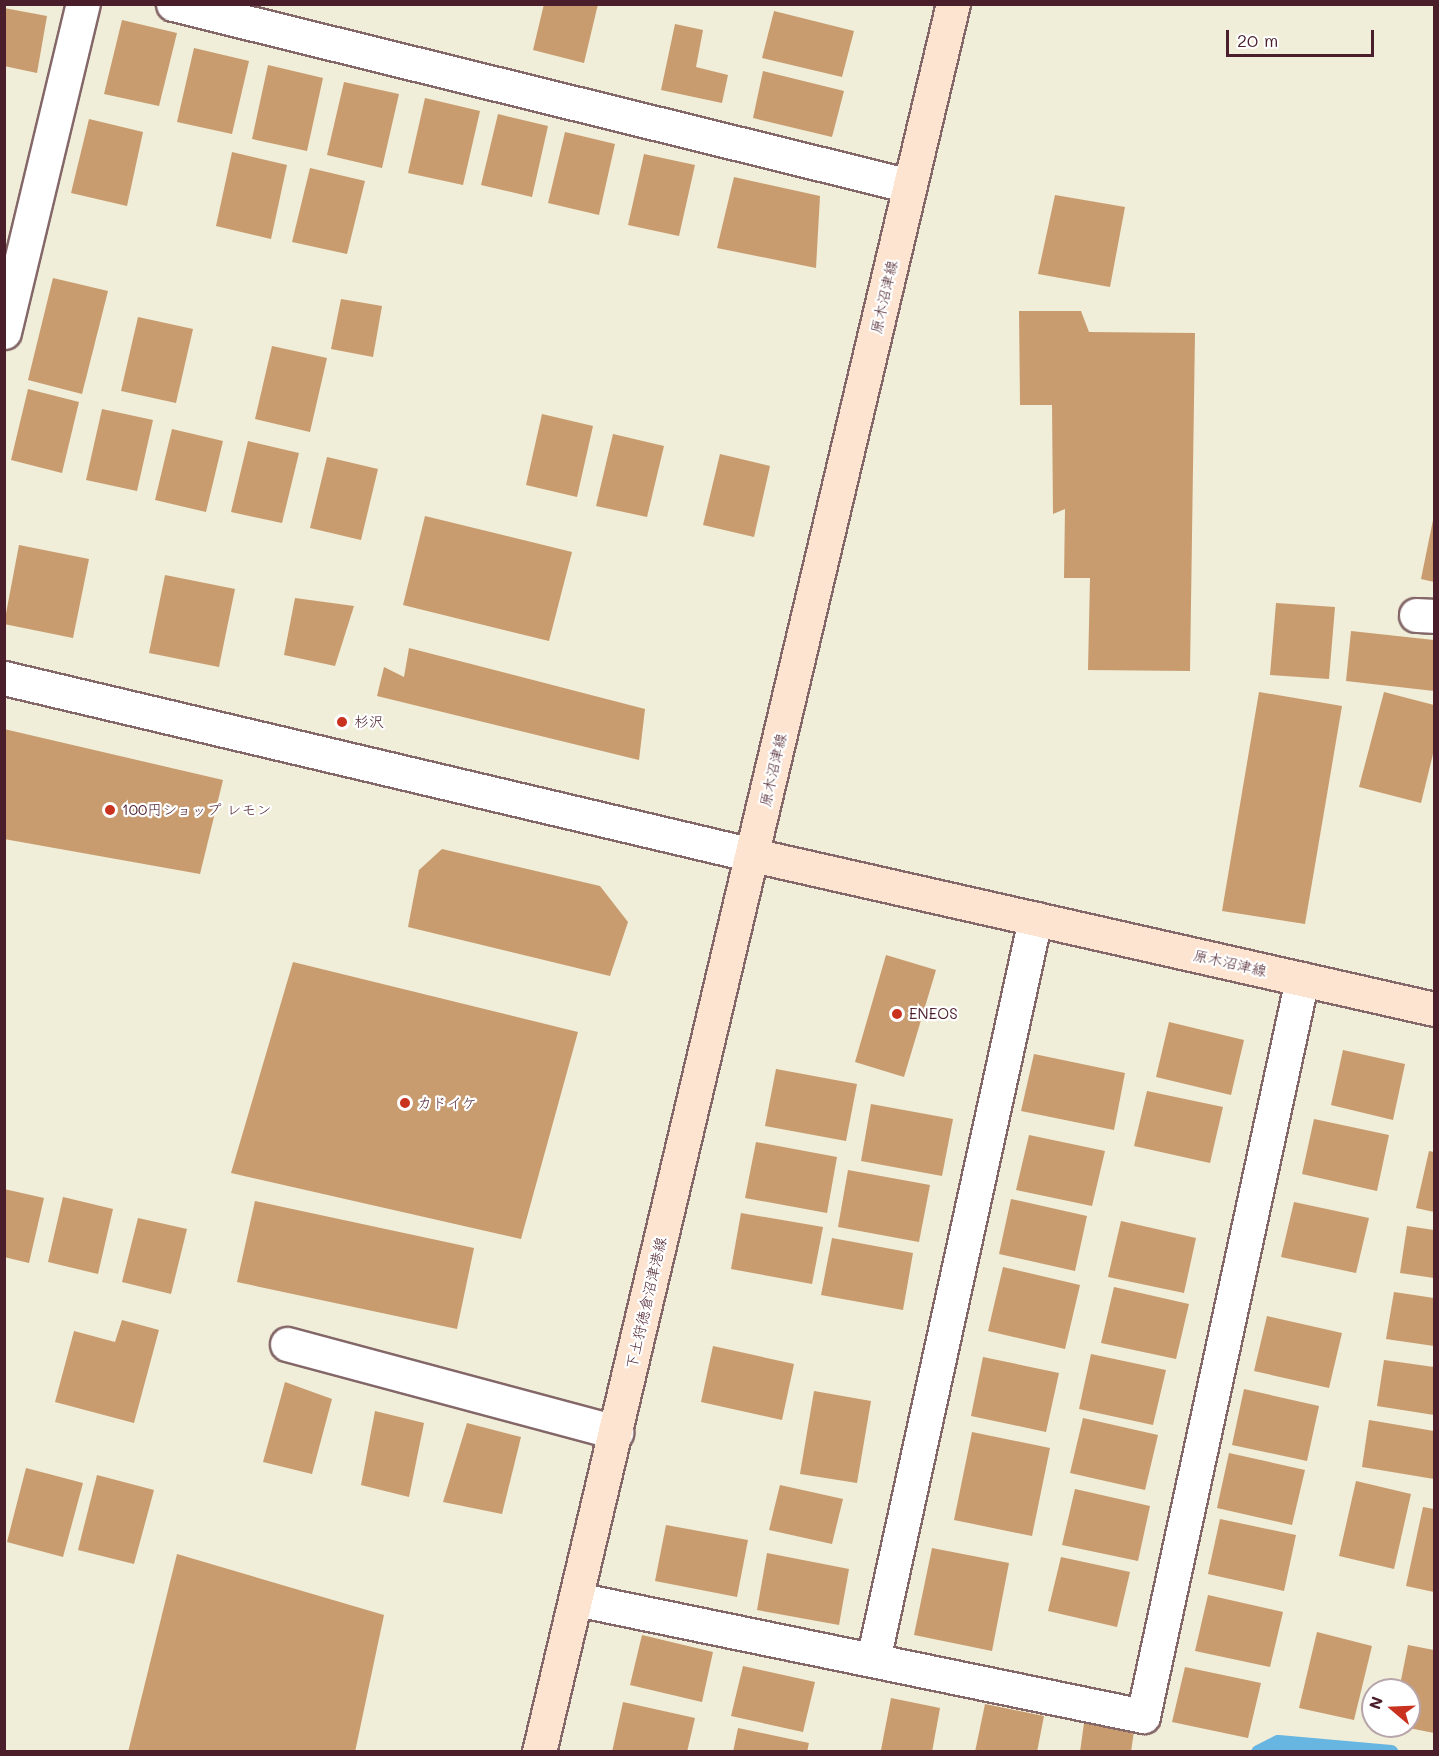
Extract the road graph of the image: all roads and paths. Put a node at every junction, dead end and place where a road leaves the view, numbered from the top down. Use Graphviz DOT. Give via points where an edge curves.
graph roads {
  1 [pos="83,4"];
  2 [pos="172,4"];
  3 [pos="953,4"];
  4 [pos="910,186"];
  5 [pos="4,332"];
  6 [pos="4,678"];
  7 [pos="753,855"];
  8 [pos="1035,919"];
  9 [pos="1302,980"];
  10 [pos="1434,1009"];
  11 [pos="287,1344"];
  12 [pos="616,1432"];
  13 [pos="576,1599"];
  14 [pos="873,1660"];
  15 [pos="539,1752"];
  1 -- 5 [label="street"];
  2 -- 4 [label="street"];
  3 -- 4 [label="main road, 原木沼津線"];
  4 -- 7 [label="main road, 原木沼津線"];
  6 -- 7 [label="street"];
  7 -- 8 [label="main road, 原木沼津線"];
  7 -- 12 [label="main road, 下土狩徳倉沼津港線"];
  8 -- 9 [label="main road, 原木沼津線"];
  8 -- 14 [label="street"];
  9 -- 10 [label="main road, 原木沼津線"];
  9 -- 14 [label="street" via="1143,1716"];
  11 -- 12 [label="street"];
  12 -- 13 [label="main road, 下土狩徳倉沼津港線"];
  13 -- 14 [label="street"];
  13 -- 15 [label="main road, 下土狩徳倉沼津港線"];
}
